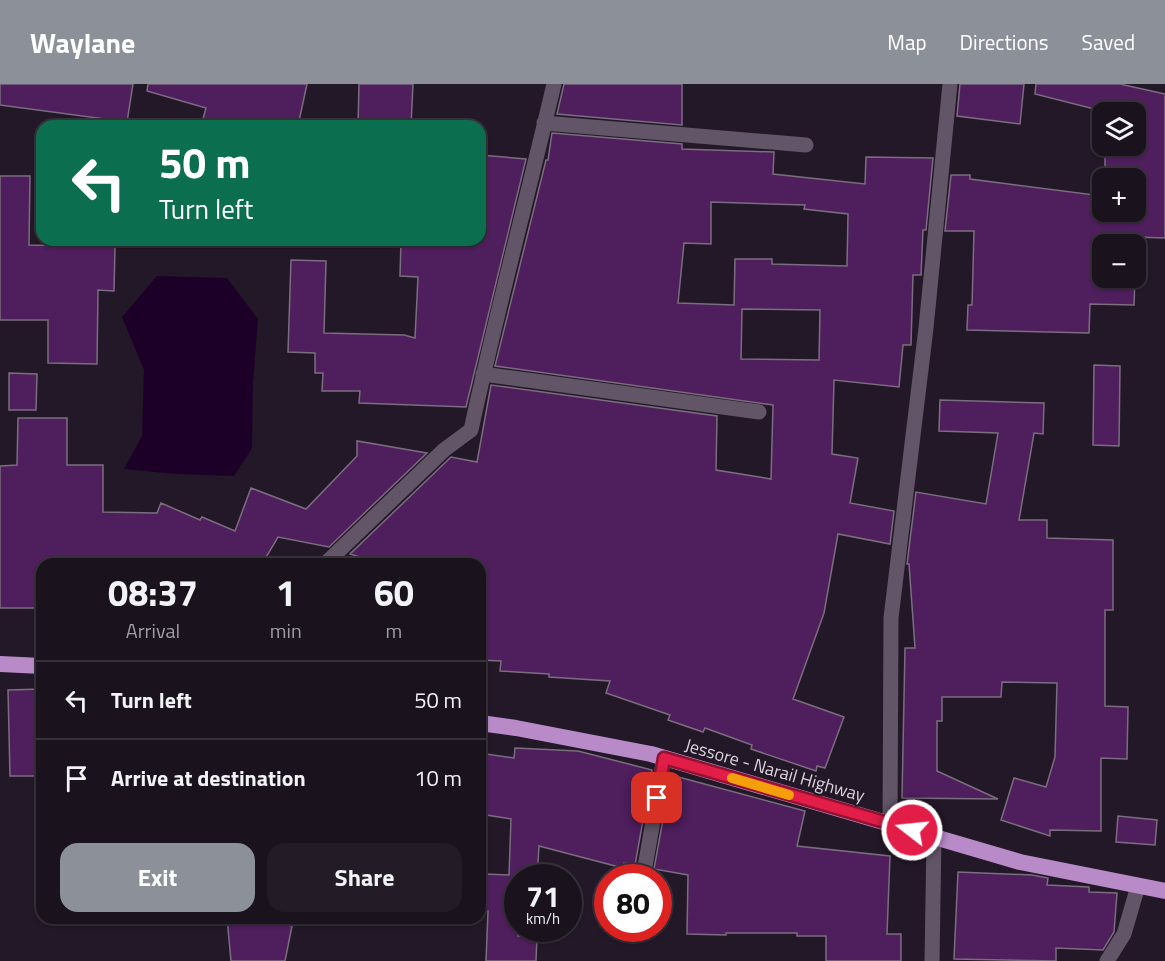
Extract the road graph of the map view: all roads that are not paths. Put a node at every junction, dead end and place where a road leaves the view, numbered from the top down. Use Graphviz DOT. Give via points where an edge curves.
graph roads {
  1 [pos="554,84"];
  2 [pos="950,84"];
  3 [pos="544,123"];
  4 [pos="806,145"];
  5 [pos="483,374"];
  6 [pos="759,412"];
  7 [pos="331,558"];
  8 [pos="0,664"];
  9 [pos="36,666"];
  10 [pos="486,724"];
  11 [pos="664,758"];
  12 [pos="890,824"];
  13 [pos="934,837"];
  14 [pos="646,864"];
  15 [pos="1138,886"];
  16 [pos="1163,891"];
  17 [pos="932,961"];
  18 [pos="1107,961"];
  1 -- 3 [label="street"];
  2 -- 12 [label="street" via="891,618"];
  3 -- 4 [label="street"];
  3 -- 5 [label="street"];
  5 -- 6 [label="street"];
  5 -- 7 [label="street" via="471,430 444,450"];
  8 -- 9 [label="highway"];
  10 -- 11 [label="highway, Jessore - Narail Highway"];
  11 -- 12 [label="highway, Jessore - Narail Highway"];
  11 -- 14 [label="street"];
  12 -- 13 [label="highway, Jessore - Narail Highway"];
  13 -- 15 [label="highway, Jessore - Narail Highway" via="1020,862"];
  13 -- 17 [label="street"];
  15 -- 16 [label="highway, Jessore - Narail Highway"];
  15 -- 18 [label="street" via="1124,934"];
}
